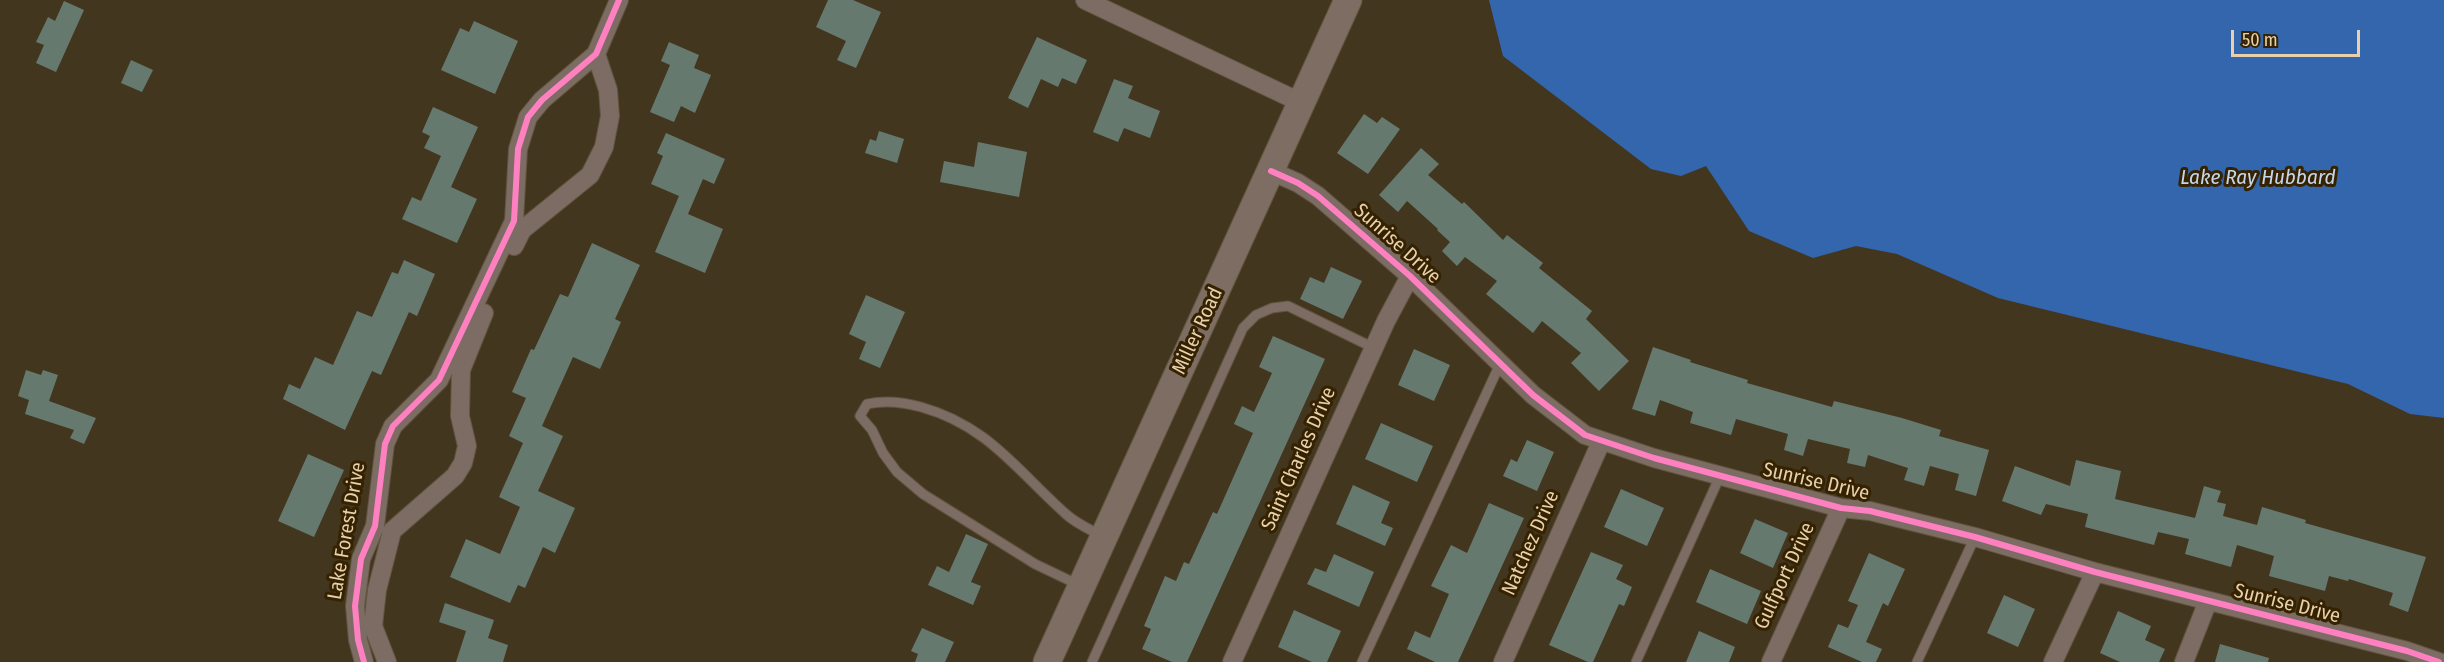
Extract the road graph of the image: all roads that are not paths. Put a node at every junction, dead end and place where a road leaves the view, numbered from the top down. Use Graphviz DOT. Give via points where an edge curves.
graph roads {
  1 [pos="619,0"];
  2 [pos="1085,0"];
  3 [pos="1348,0"];
  4 [pos="596,54"];
  5 [pos="1302,103"];
  6 [pos="1271,171"];
  7 [pos="1410,276"];
  8 [pos="480,307"];
  9 [pos="1374,348"];
  10 [pos="1500,364"];
  11 [pos="1601,442"];
  12 [pos="1720,476"];
  13 [pos="1841,508"];
  14 [pos="1975,537"];
  15 [pos="1104,538"];
  16 [pos="2095,572"];
  17 [pos="1082,586"];
  18 [pos="2208,601"];
  19 [pos="383,653"];
  20 [pos="363,656"];
  21 [pos="2406,657"];
  22 [pos="1047,662"];
  23 [pos="1092,662"];
  24 [pos="1232,662"];
  25 [pos="1362,662"];
  26 [pos="1503,662"];
  27 [pos="1636,662"];
  28 [pos="1770,662"];
  29 [pos="1917,662"];
  30 [pos="2053,662"];
  31 [pos="2184,662"];
  32 [pos="2439,662"];
  1 -- 4 [label="street, Lake Forest Drive"];
  2 -- 5 [label="street"];
  3 -- 5 [label="main road, Miller Road"];
  4 -- 8 [label="street, Lake Forest Drive" via="528,117 518,149 514,221"];
  4 -- 8 [label="street, Lake Forest Drive" via="608,90 610,116 604,147 590,175 522,230"];
  5 -- 6 [label="main road, Miller Road"];
  6 -- 7 [label="street, Sunrise Drive" via="1318,196"];
  6 -- 15 [label="main road, Miller Road"];
  7 -- 9 [label="street, Saint Charles Drive"];
  7 -- 10 [label="street, Sunrise Drive"];
  8 -- 19 [label="street, Lake Forest Drive" via="461,370 460,416 467,446 463,463 454,476 392,531 376,590 373,626"];
  8 -- 20 [label="street, Lake Forest Drive" via="439,380 393,426 385,444 375,526 361,559 355,606"];
  9 -- 23 [label="lane" via="1288,306 1256,315 1243,328"];
  9 -- 24 [label="street, Saint Charles Drive"];
  10 -- 11 [label="street, Sunrise Drive" via="1561,419"];
  10 -- 25 [label="lane"];
  11 -- 12 [label="street, Sunrise Drive"];
  11 -- 26 [label="street, Natchez Drive"];
  12 -- 13 [label="street, Sunrise Drive"];
  12 -- 27 [label="lane"];
  13 -- 14 [label="street, Sunrise Drive" via="1870,510"];
  13 -- 28 [label="street, Gulfport Drive"];
  14 -- 16 [label="street, Sunrise Drive"];
  14 -- 29 [label="lane"];
  15 -- 17 [label="main road, Miller Road"];
  15 -- 17 [label="lane" via="1068,517 975,430 944,414 906,403 880,401 867,404 860,416 897,472 923,494 1035,564"];
  16 -- 18 [label="street, Sunrise Drive"];
  16 -- 30 [label="street"];
  17 -- 22 [label="main road, Miller Road"];
  18 -- 21 [label="street, Sunrise Drive"];
  18 -- 31 [label="street"];
  19 -- 20 [label="street, Lake Forest Drive"];
  21 -- 32 [label="street, Sunrise Drive"];
}
